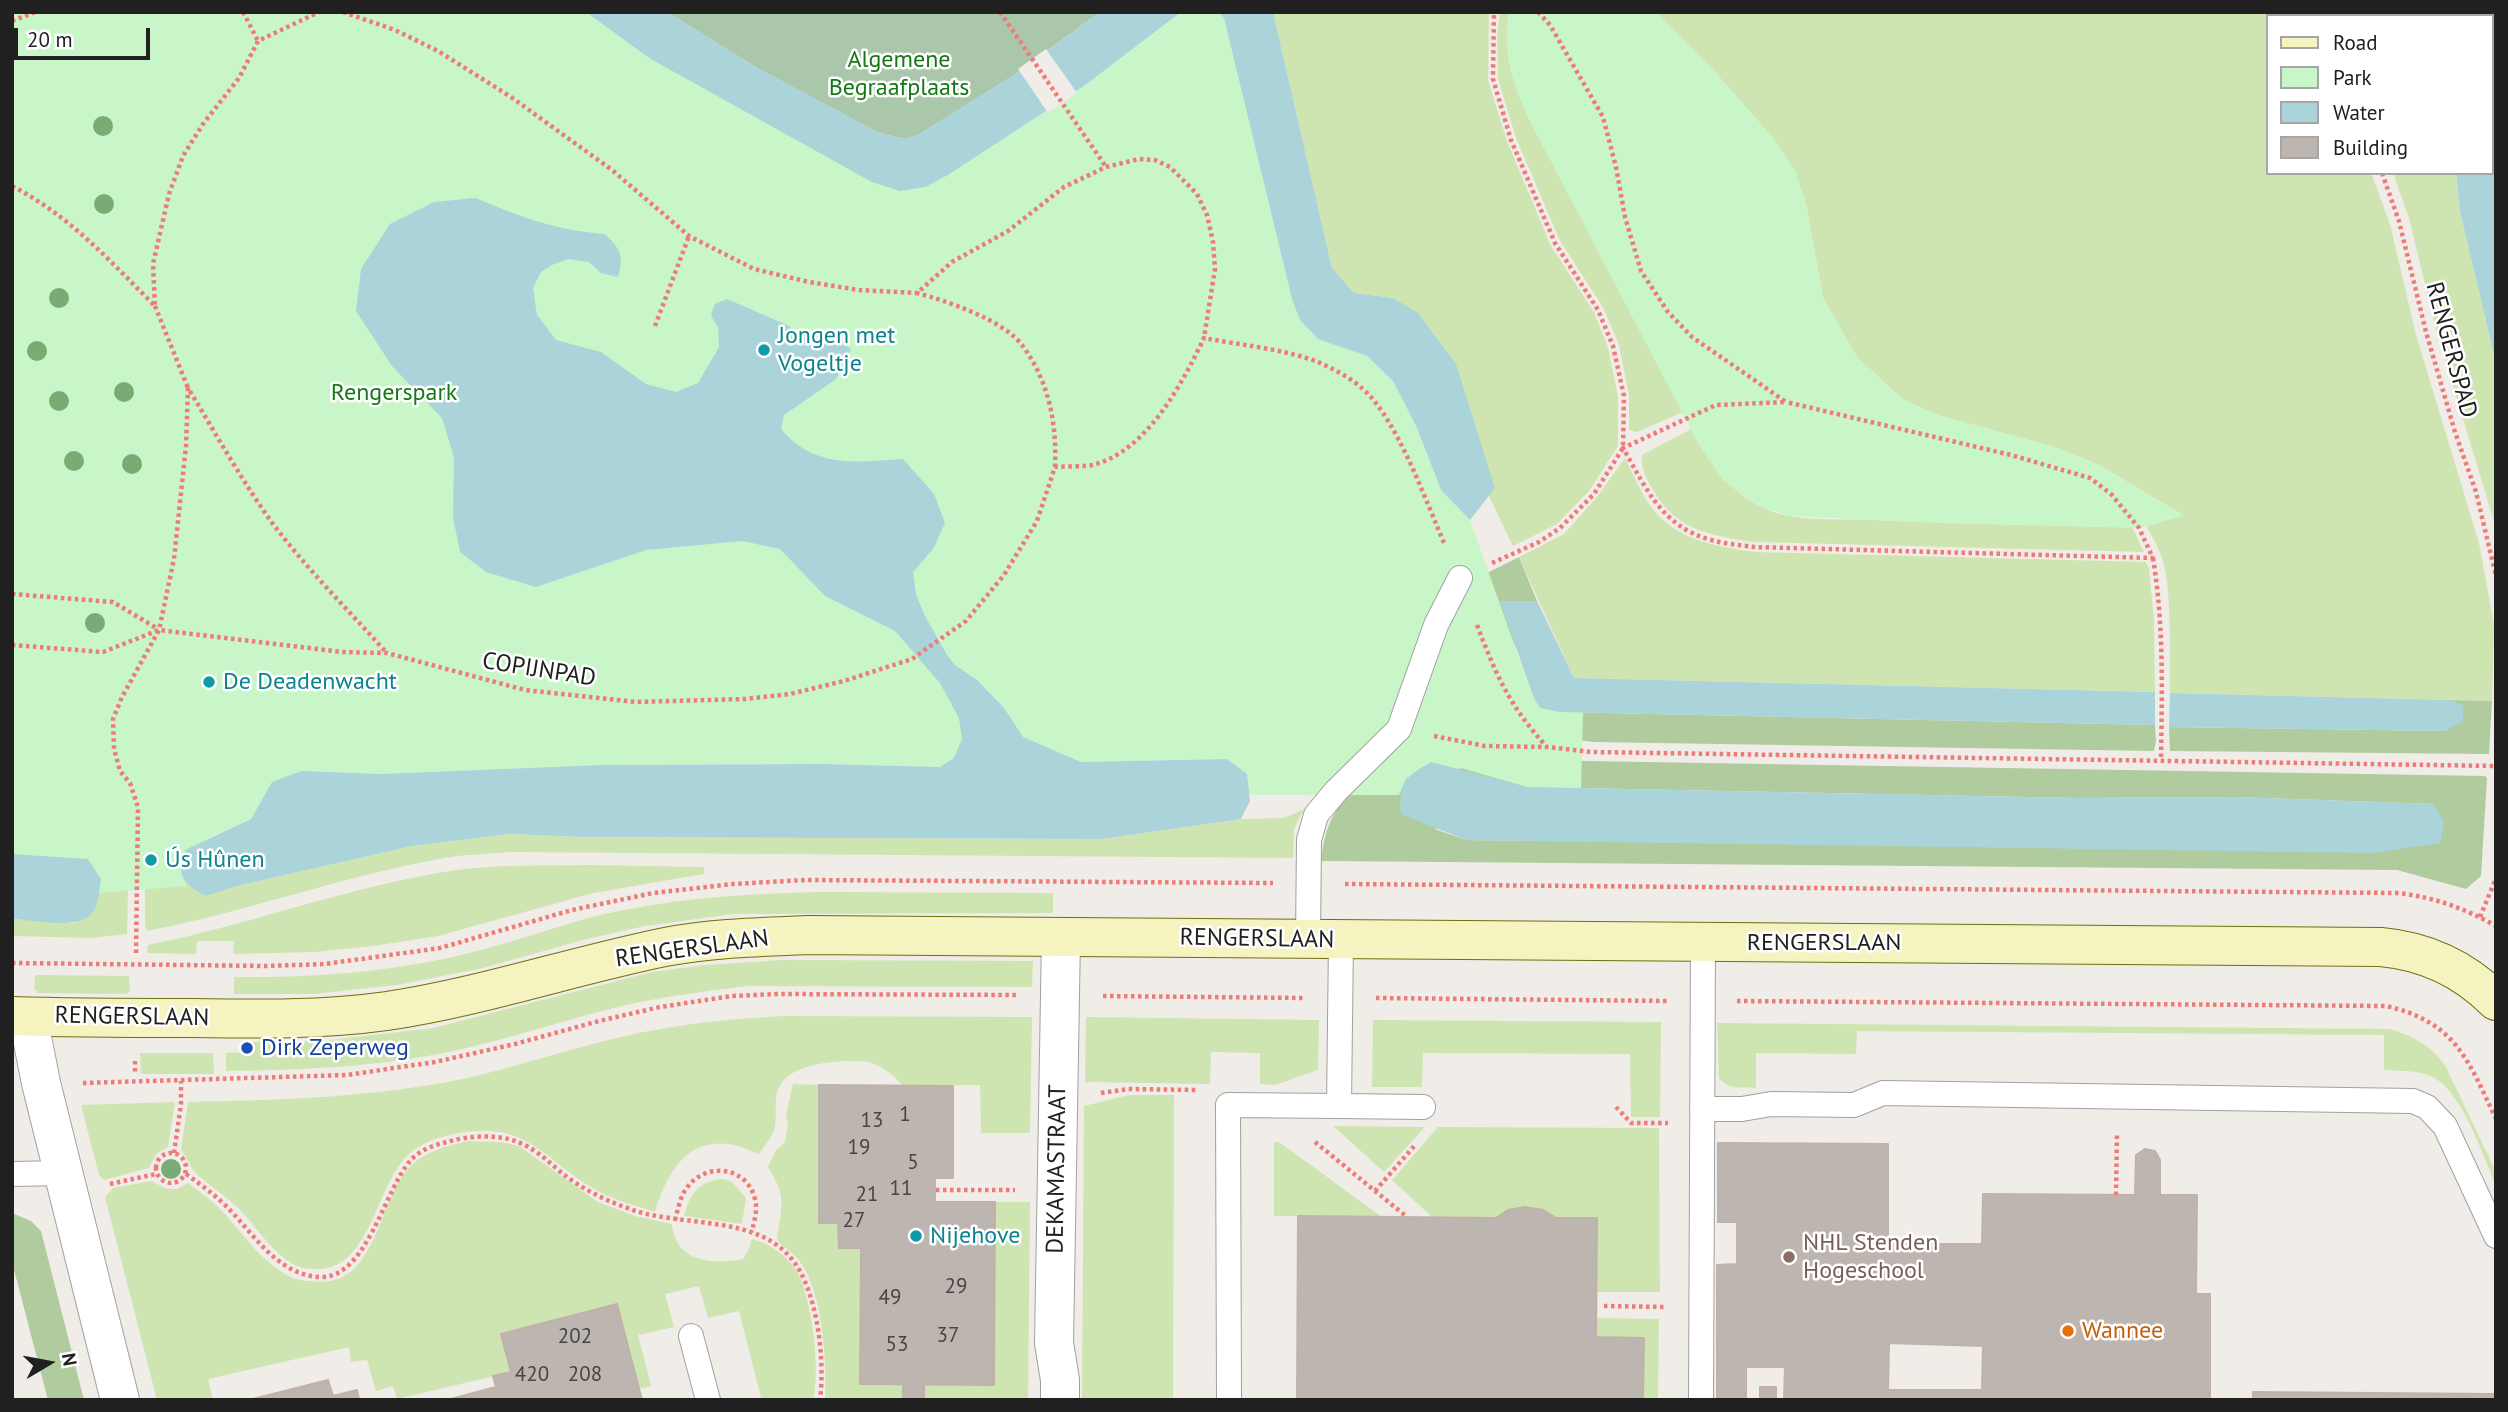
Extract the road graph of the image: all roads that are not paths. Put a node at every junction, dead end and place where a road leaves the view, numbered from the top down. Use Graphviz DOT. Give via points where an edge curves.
graph roads {
  1 [pos="1460,578"];
  2 [pos="1061,937"];
  3 [pos="1325,940"];
  4 [pos="1703,942"];
  5 [pos="2496,1001"];
  6 [pos="20,1016"];
  7 [pos="1339,1106"];
  8 [pos="1423,1107"];
  9 [pos="1702,1109"];
  10 [pos="63,1173"];
  11 [pos="12,1174"];
  12 [pos="2496,1236"];
  13 [pos="691,1336"];
  14 [pos="120,1400"];
  15 [pos="708,1400"];
  16 [pos="1060,1400"];
  17 [pos="1228,1400"];
  18 [pos="1701,1400"];
  1 -- 3 [label="lane" via="1436,625 1399,729 1316,815 1309,840 1308,883"];
  2 -- 3 [label="street, RENGERSLAAN"];
  2 -- 6 [label="street, RENGERSLAAN" via="738,938 588,964 459,998 317,1017"];
  2 -- 16 [label="street, DEKAMASTRAAT" via="1054,1343"];
  3 -- 4 [label="street, RENGERSLAAN"];
  3 -- 7 [label="lane" via="1341,998"];
  4 -- 5 [label="street, RENGERSLAAN" via="2381,947 2427,955 2473,981"];
  4 -- 9 [label="lane"];
  6 -- 10 [label="street"];
  7 -- 8 [label="lane"];
  7 -- 17 [label="lane" via="1228,1105"];
  9 -- 12 [label="lane" via="1854,1105 1883,1093 2413,1101 2427,1107 2445,1126"];
  9 -- 18 [label="lane"];
  10 -- 11 [label="lane"];
  10 -- 14 [label="street"];
  13 -- 15 [label="lane"];
}
